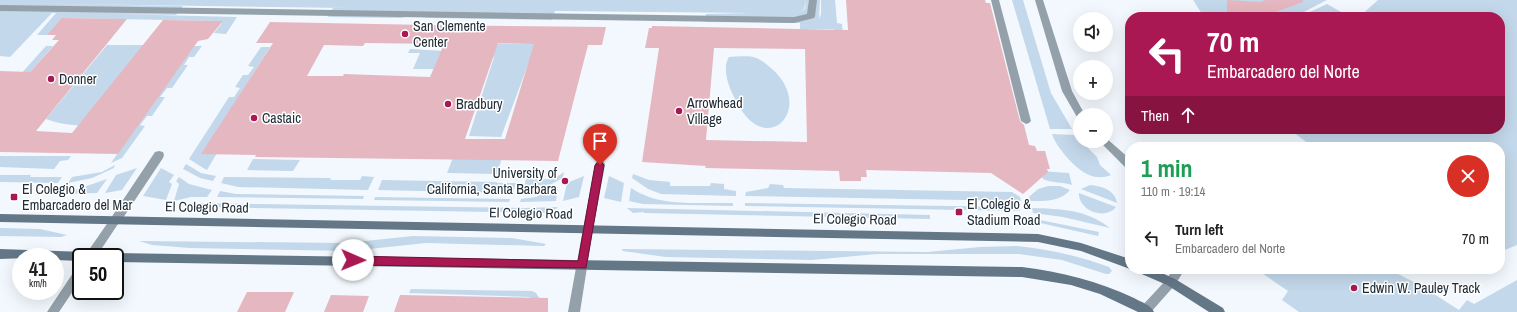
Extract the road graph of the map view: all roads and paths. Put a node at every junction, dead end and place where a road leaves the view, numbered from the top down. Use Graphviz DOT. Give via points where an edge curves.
graph roads {
  1 [pos="813,0"];
  2 [pos="996,0"];
  3 [pos="1039,0"];
  4 [pos="0,8"];
  5 [pos="1076,108"];
  6 [pos="1026,121"];
  7 [pos="1112,148"];
  8 [pos="159,155"];
  9 [pos="1125,160"];
  10 [pos="600,165"];
  11 [pos="0,218"];
  12 [pos="115,221"];
  13 [pos="588,229"];
  14 [pos="96,248"];
  15 [pos="0,254"];
  16 [pos="72,256"];
  17 [pos="124,257"];
  18 [pos="1125,262"];
  19 [pos="583,265"];
  20 [pos="1153,274"];
  21 [pos="1177,274"];
  22 [pos="1171,282"];
  23 [pos="72,284"];
  24 [pos="1147,311"];
  25 [pos="53,312"];
  26 [pos="574,312"];
  27 [pos="1219,312"];
  1 -- 4 [label="street" via="811,16 794,20"];
  2 -- 6 [label="street"];
  3 -- 5 [label="street" via="1067,91"];
  7 -- 9 [label="street"];
  8 -- 12 [label="street"];
  10 -- 13 [label="street"];
  11 -- 12 [label="main road, El Colegio Road"];
  12 -- 13 [label="main road, El Colegio Road"];
  12 -- 14 [label="street"];
  13 -- 18 [label="main road, El Colegio Road" via="1038,238 1081,247"];
  13 -- 19 [label="street"];
  15 -- 16 [label="main road"];
  17 -- 19 [label="main road"];
  19 -- 24 [label="main road" via="1022,272 1058,276 1092,286"];
  19 -- 26 [label="street"];
  20 -- 22 [label="main road"];
  21 -- 22 [label="street"];
  22 -- 24 [label="street"];
  22 -- 27 [label="main road"];
  23 -- 25 [label="street"];
}
